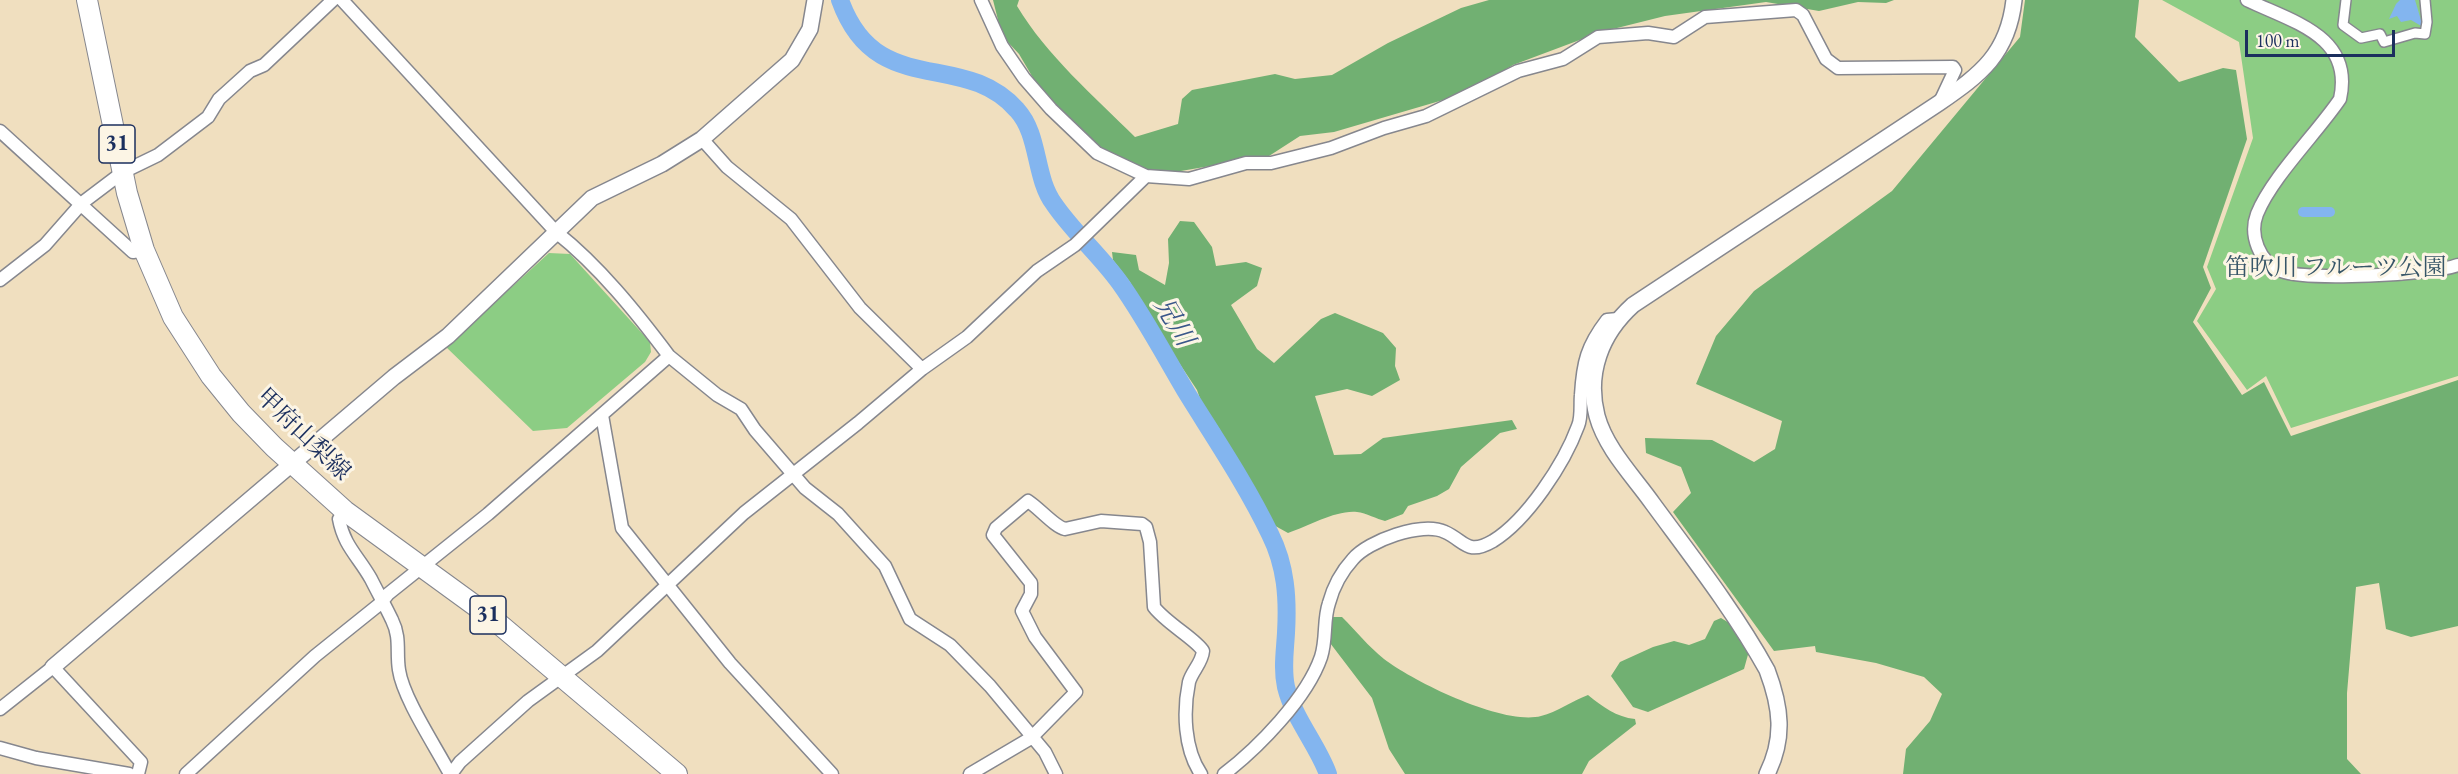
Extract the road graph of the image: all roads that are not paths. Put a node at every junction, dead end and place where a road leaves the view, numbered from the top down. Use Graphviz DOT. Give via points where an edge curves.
graph roads {
  1 [pos="87,0"];
  2 [pos="333,0"];
  3 [pos="342,0"];
  4 [pos="815,0"];
  5 [pos="981,0"];
  6 [pos="2014,0"];
  7 [pos="2247,0"];
  8 [pos="2346,0"];
  9 [pos="2425,0"];
  10 [pos="1940,103"];
  11 [pos="0,131"];
  12 [pos="702,139"];
  13 [pos="123,172"];
  14 [pos="1146,176"];
  15 [pos="82,203"];
  16 [pos="556,232"];
  17 [pos="144,250"];
  18 [pos="2458,265"];
  19 [pos="0,280"];
  20 [pos="1618,319"];
  21 [pos="669,356"];
  22 [pos="922,369"];
  23 [pos="602,415"];
  24 [pos="292,464"];
  25 [pos="793,474"];
  26 [pos="345,511"];
  27 [pos="423,567"];
  28 [pos="668,585"];
  29 [pos="381,603"];
  30 [pos="53,667"];
  31 [pos="561,675"];
  32 [pos="0,709"];
  33 [pos="1031,738"];
  34 [pos="0,749"];
  35 [pos="460,762"];
  36 [pos="129,774"];
  37 [pos="138,774"];
  38 [pos="186,774"];
  39 [pos="450,774"];
  40 [pos="469,774"];
  41 [pos="677,774"];
  42 [pos="832,774"];
  43 [pos="970,774"];
  44 [pos="1056,774"];
  45 [pos="1201,774"];
  46 [pos="1224,774"];
  47 [pos="1767,774"];
  1 -- 13 [label="main road, 甲府山梨線 / 31"];
  2 -- 13 [label="street" via="264,65 250,71 219,99 208,117 158,154"];
  3 -- 16 [label="street"];
  4 -- 12 [label="street" via="810,29 792,60"];
  5 -- 14 [label="street" via="1002,46 1051,109 1097,153"];
  6 -- 10 [label="street" via="1998,53 1984,70"];
  7 -- 18 [label="street" via="2325,41 2340,59 2344,82 2340,99 2273,186 2257,214 2255,243 2269,265 2302,275 2436,271"];
  8 -- 9 [label="street" via="2343,25 2361,38 2380,34 2384,42 2415,33 2426,34"];
  10 -- 14 [label="street" via="1956,70 1953,67 1838,68 1826,59 1803,15 1796,10 1711,16 1674,37 1648,33 1598,37 1555,63 1518,71 1426,116 1331,148 1271,163 1246,163 1195,179"];
  10 -- 20 [label="street"];
  11 -- 15 [label="street"];
  12 -- 16 [label="street" via="662,164 592,198"];
  12 -- 22 [label="street" via="727,167 791,219 860,308"];
  13 -- 15 [label="street"];
  13 -- 17 [label="main road, 甲府山梨線 / 31"];
  14 -- 22 [label="street" via="1075,245 1037,271 967,337"];
  15 -- 17 [label="street" via="133,252"];
  15 -- 19 [label="street" via="45,245"];
  16 -- 21 [label="street" via="572,244 648,327"];
  16 -- 24 [label="street" via="448,336"];
  17 -- 24 [label="main road, 甲府山梨線 / 31" via="172,317 197,358 241,413"];
  20 -- 46 [label="street" via="1607,320 1591,342 1583,365 1579,425 1526,515 1476,548 1464,547 1444,531 1426,530 1399,534 1361,550 1338,581 1328,604 1321,656 1297,701 1247,757"];
  20 -- 47 [label="street" via="1598,356 1593,376 1593,394 1602,429 1767,670 1776,694 1780,737"];
  21 -- 23 [label="street"];
  21 -- 25 [label="street" via="741,409"];
  22 -- 25 [label="street"];
  23 -- 27 [label="street"];
  23 -- 28 [label="street" via="622,528"];
  24 -- 26 [label="main road, 甲府山梨線 / 31"];
  24 -- 30 [label="street"];
  25 -- 28 [label="street" via="744,513"];
  25 -- 33 [label="street" via="838,514 885,566 910,619 950,645 990,686"];
  26 -- 27 [label="main road, 甲府山梨線 / 31"];
  26 -- 29 [label="street" via="339,519 342,536"];
  27 -- 29 [label="street"];
  27 -- 31 [label="main road, 甲府山梨線 / 31"];
  28 -- 31 [label="street" via="597,651"];
  28 -- 42 [label="street" via="730,663"];
  29 -- 38 [label="street" via="315,656"];
  29 -- 39 [label="street" via="399,637 399,670 407,692"];
  30 -- 32 [label="street"];
  30 -- 37 [label="street" via="141,762"];
  31 -- 35 [label="street"];
  31 -- 41 [label="main road, 甲府山梨線 / 31"];
  33 -- 43 [label="street"];
  33 -- 44 [label="street"];
  33 -- 45 [label="street" via="1076,692 1026,619 1022,607 1031,594 1031,584 993,535 1028,501 1060,528 1101,521 1146,526 1154,607 1203,651 1190,679 1186,711 1192,761"];
  34 -- 36 [label="street"];
  35 -- 39 [label="street"];
  35 -- 40 [label="street"];
}
